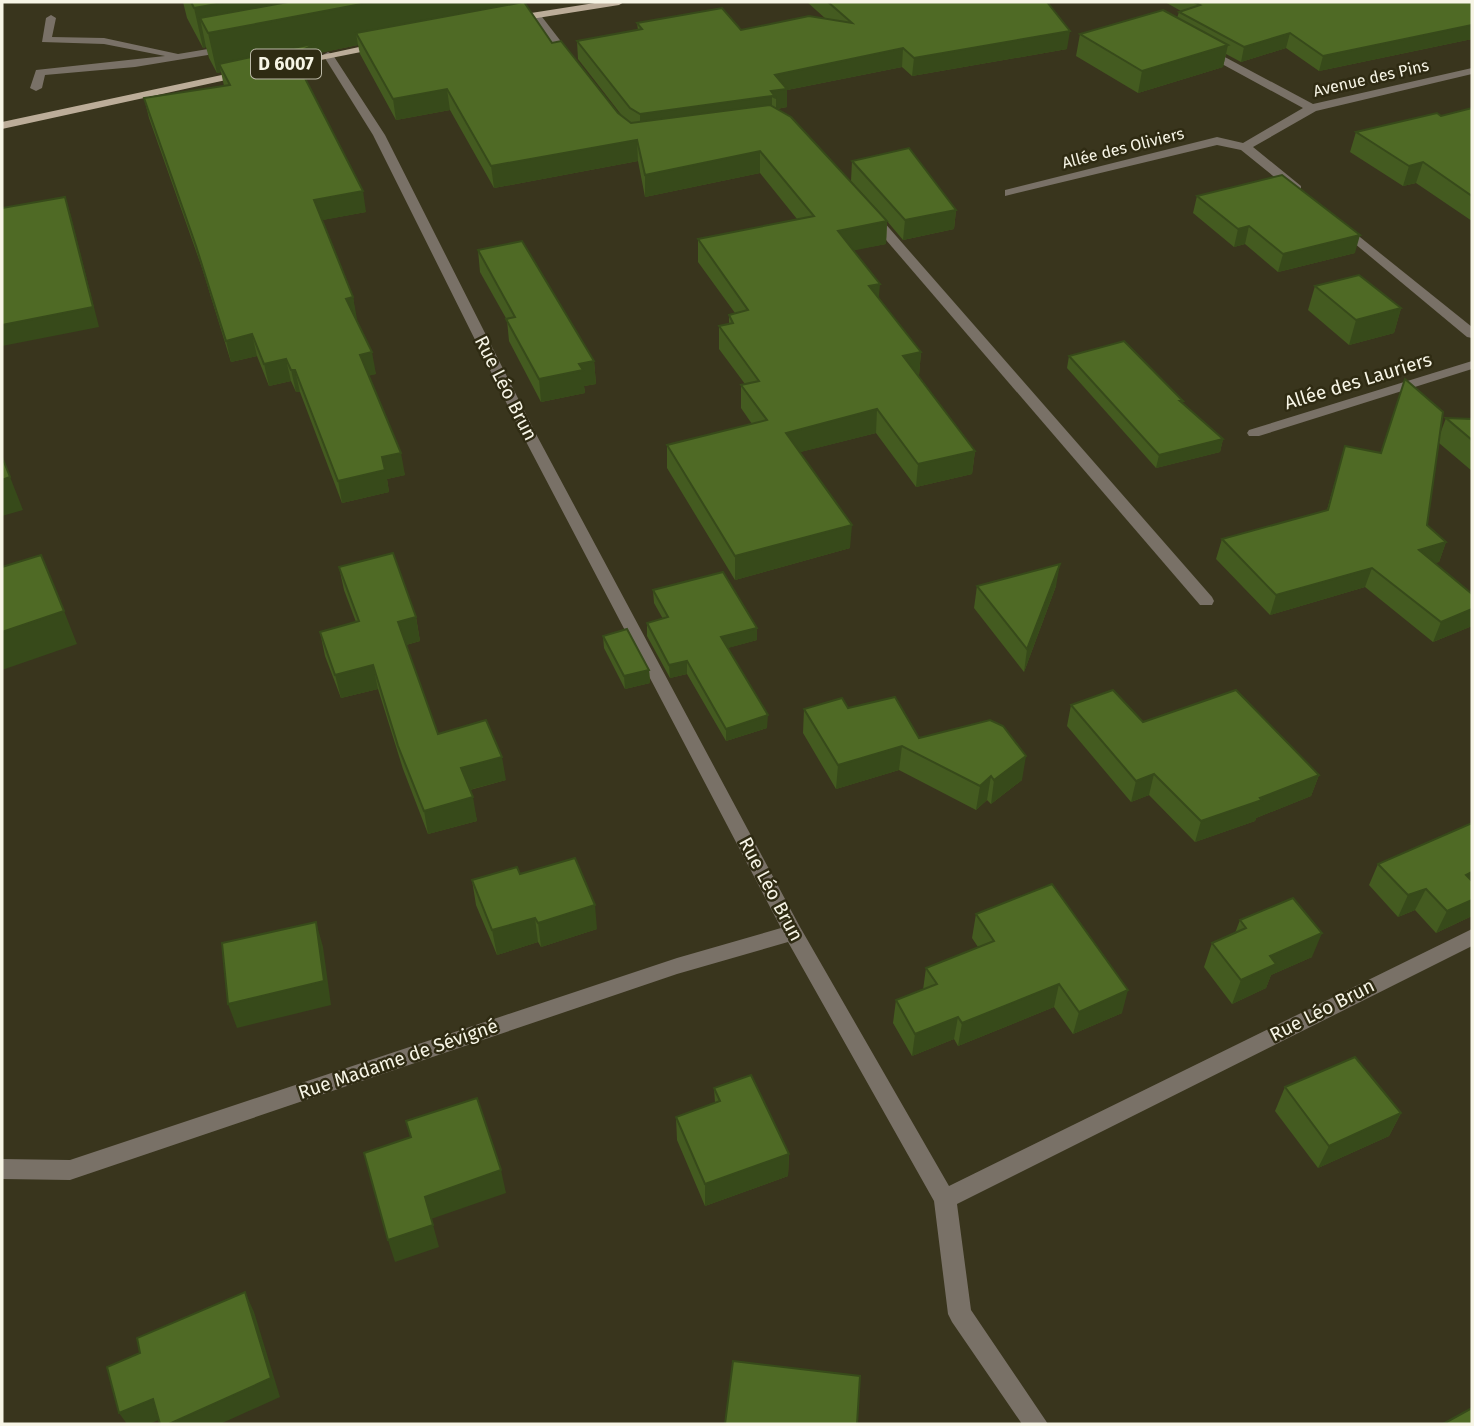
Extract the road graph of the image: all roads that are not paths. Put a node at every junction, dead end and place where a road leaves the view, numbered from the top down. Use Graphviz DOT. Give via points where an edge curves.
graph roads {
  1 [pos="589,2"];
  2 [pos="619,2"];
  3 [pos="572,8"];
  4 [pos="535,15"];
  5 [pos="51,18"];
  6 [pos="496,22"];
  7 [pos="1187,40"];
  8 [pos="393,43"];
  9 [pos="240,47"];
  10 [pos="328,55"];
  11 [pos="187,57"];
  12 [pos="287,64"];
  13 [pos="576,68"];
  14 [pos="260,70"];
  15 [pos="1472,71"];
  16 [pos="36,88"];
  17 [pos="1312,107"];
  18 [pos="2,126"];
  19 [pos="1245,147"];
  20 [pos="1009,193"];
  21 [pos="1303,194"];
  22 [pos="866,209"];
  23 [pos="1334,220"];
  24 [pos="1472,334"];
  25 [pos="1472,365"];
  26 [pos="1254,433"];
  27 [pos="1206,601"];
  28 [pos="793,933"];
  29 [pos="1472,937"];
  30 [pos="2,1169"];
  31 [pos="945,1199"];
  32 [pos="1037,1424"];
  1 -- 3 [label="main road"];
  2 -- 3 [label="main road"];
  3 -- 4 [label="main road"];
  4 -- 6 [label="main road"];
  4 -- 13 [label="street"];
  5 -- 11 [label="street" via="46,40 104,41"];
  7 -- 17 [label="street"];
  8 -- 10 [label="main road, D 6007"];
  9 -- 11 [label="street"];
  10 -- 12 [label="main road, D 6007"];
  10 -- 28 [label="street, Rue Léo Brun" via="379,135 529,434"];
  11 -- 16 [label="street" via="40,72"];
  14 -- 18 [label="main road, D 6007"];
  15 -- 17 [label="street, Avenue des Pins"];
  17 -- 19 [label="street, Avenue des Pins"];
  19 -- 20 [label="street, Allée des Oliviers" via="1217,141"];
  19 -- 21 [label="street"];
  22 -- 27 [label="street"];
  23 -- 24 [label="street"];
  25 -- 26 [label="street, Allée des Lauriers"];
  28 -- 30 [label="street, Rue Madame de Sévigné" via="677,966 70,1170"];
  28 -- 31 [label="street, Rue Léo Brun"];
  29 -- 31 [label="street, Rue Léo Brun"];
  31 -- 32 [label="street" via="960,1314"];
}
